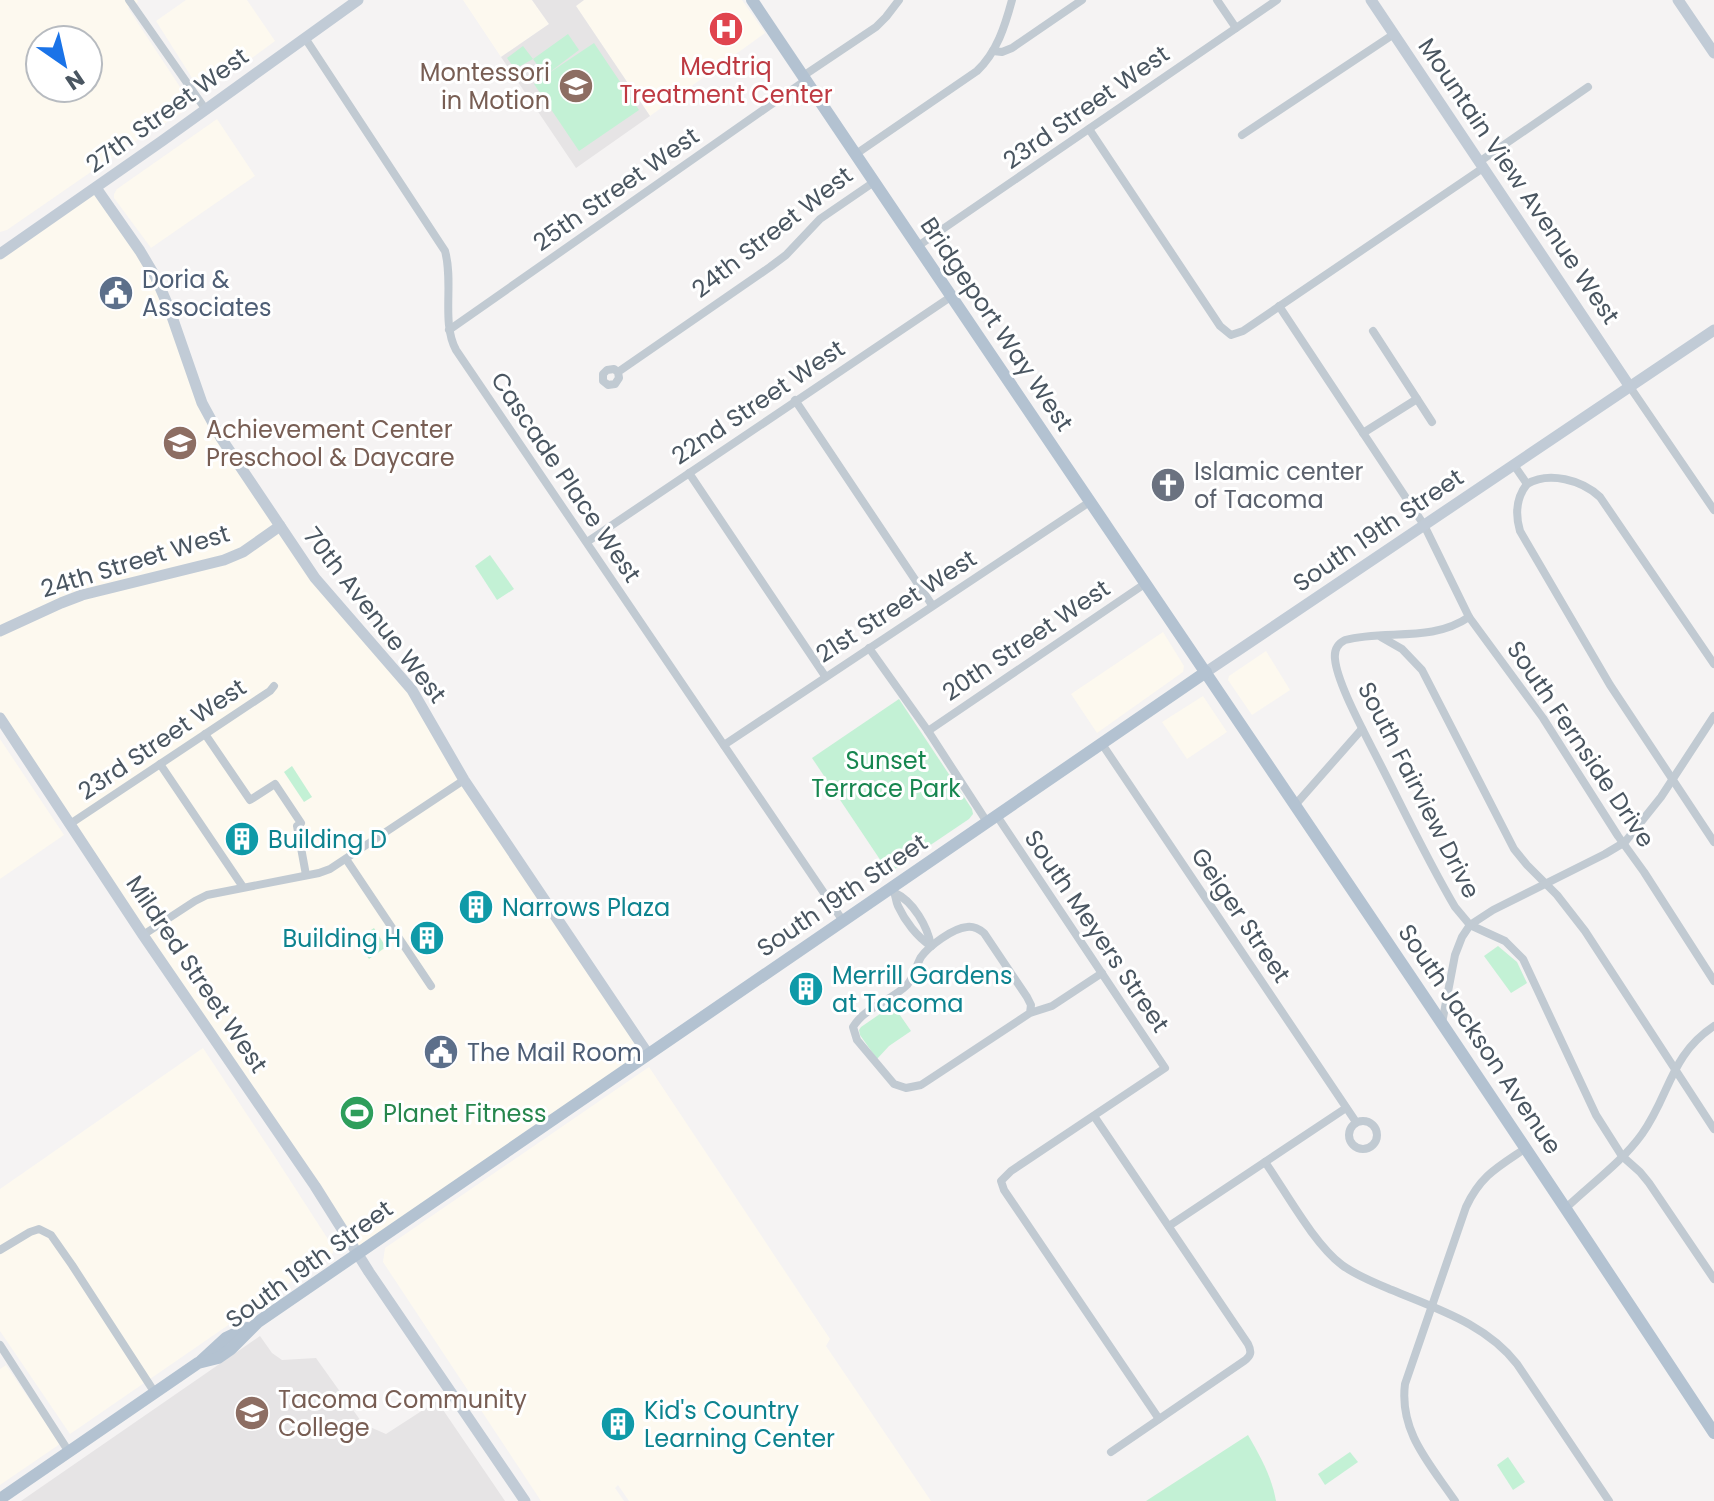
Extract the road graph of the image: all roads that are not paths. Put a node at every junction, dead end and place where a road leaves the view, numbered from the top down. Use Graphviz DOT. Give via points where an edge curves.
graph roads {
  1 [pos="129,0"];
  2 [pos="358,0"];
  3 [pos="752,0"];
  4 [pos="899,0"];
  5 [pos="1012,0"];
  6 [pos="1082,0"];
  7 [pos="1217,0"];
  8 [pos="1277,0"];
  9 [pos="1371,0"];
  10 [pos="1678,0"];
  11 [pos="1236,28"];
  12 [pos="1394,34"];
  13 [pos="305,38"];
  14 [pos="993,51"];
  15 [pos="1714,53"];
  16 [pos="804,78"];
  17 [pos="1588,87"];
  18 [pos="206,110"];
  19 [pos="1089,129"];
  20 [pos="1242,135"];
  21 [pos="856,154"];
  22 [pos="1481,165"];
  23 [pos="874,182"];
  24 [pos="96,188"];
  25 [pos="918,246"];
  26 [pos="0,253"];
  27 [pos="952,296"];
  28 [pos="1279,306"];
  29 [pos="449,330"];
  30 [pos="1714,330"];
  31 [pos="1373,331"];
  32 [pos="618,372"];
  33 [pos="1630,387"];
  34 [pos="1417,399"];
  35 [pos="795,400"];
  36 [pos="1432,422"];
  37 [pos="1363,433"];
  38 [pos="1514,465"];
  39 [pos="689,473"];
  40 [pos="1527,484"];
  41 [pos="1091,501"];
  42 [pos="1714,510"];
  43 [pos="1424,525"];
  44 [pos="280,526"];
  45 [pos="587,542"];
  46 [pos="1146,583"];
  47 [pos="932,605"];
  48 [pos="1469,617"];
  49 [pos="0,631"];
  50 [pos="1380,636"];
  51 [pos="869,648"];
  52 [pos="1714,664"];
  53 [pos="1206,672"];
  54 [pos="825,676"];
  55 [pos="274,686"];
  56 [pos="1714,716"];
  57 [pos="0,718"];
  58 [pos="1362,729"];
  59 [pos="928,731"];
  60 [pos="205,734"];
  61 [pos="1102,744"];
  62 [pos="724,745"];
  63 [pos="160,764"];
  64 [pos="464,780"];
  65 [pos="1671,780"];
  66 [pos="1296,804"];
  67 [pos="992,819"];
  68 [pos="70,824"];
  69 [pos="1714,842"];
  70 [pos="1622,843"];
  71 [pos="346,859"];
  72 [pos="306,875"];
  73 [pos="1545,883"];
  74 [pos="243,887"];
  75 [pos="894,890"];
  76 [pos="843,921"];
  77 [pos="1470,925"];
  78 [pos="143,935"];
  79 [pos="931,946"];
  80 [pos="1102,973"];
  81 [pos="1714,981"];
  82 [pos="431,986"];
  83 [pos="1030,1013"];
  84 [pos="1442,1023"];
  85 [pos="1714,1026"];
  86 [pos="648,1054"];
  87 [pos="1674,1071"];
  88 [pos="1346,1108"];
  89 [pos="1094,1116"];
  90 [pos="1356,1122"];
  91 [pos="1714,1129"];
  92 [pos="1526,1148"];
  93 [pos="1622,1156"];
  94 [pos="1265,1162"];
  95 [pos="1566,1208"];
  96 [pos="1169,1226"];
  97 [pos="0,1250"];
  98 [pos="358,1254"];
  99 [pos="1714,1279"];
  100 [pos="1431,1307"];
  101 [pos="0,1345"];
  102 [pos="155,1393"];
  103 [pos="1159,1419"];
  104 [pos="1714,1433"];
  105 [pos="69,1452"];
  106 [pos="1111,1452"];
  107 [pos="0,1499"];
  108 [pos="525,1501"];
  109 [pos="1455,1501"];
  110 [pos="1609,1501"];
  1 -- 18 [label="street"];
  2 -- 13 [label="street, 27th Street West"];
  3 -- 16 [label="main road, Bridgeport Way West"];
  4 -- 16 [label="street, 25th Street West" via="876,27"];
  5 -- 14 [label="street"];
  6 -- 14 [label="street, 24th Street West" via="1012,48"];
  7 -- 11 [label="street"];
  8 -- 11 [label="street, 23rd Street West"];
  9 -- 12 [label="street, Mountain View Avenue West"];
  10 -- 15 [label="street"];
  11 -- 19 [label="street, 23rd Street West"];
  12 -- 20 [label="street"];
  12 -- 22 [label="street, Mountain View Avenue West"];
  13 -- 18 [label="street, 27th Street West"];
  13 -- 29 [label="street, Cascade Place West" via="445,251"];
  14 -- 21 [label="street, 24th Street West" via="970,77"];
  16 -- 21 [label="main road, Bridgeport Way West"];
  16 -- 29 [label="street, 25th Street West"];
  17 -- 22 [label="street"];
  18 -- 24 [label="street, 27th Street West"];
  19 -- 25 [label="street, 23rd Street West"];
  19 -- 28 [label="street" via="1229,335"];
  21 -- 23 [label="main road, Bridgeport Way West"];
  22 -- 28 [label="street"];
  22 -- 33 [label="street, Mountain View Avenue West"];
  23 -- 25 [label="main road, Bridgeport Way West"];
  23 -- 32 [label="street, 24th Street West" via="820,219 775,264"];
  24 -- 26 [label="street, 27th Street West"];
  24 -- 44 [label="street, 70th Avenue West" via="156,278 208,416"];
  25 -- 27 [label="main road, Bridgeport Way West"];
  27 -- 35 [label="street, 22nd Street West"];
  27 -- 41 [label="main road, Bridgeport Way West"];
  28 -- 37 [label="street, South Fernside Drive"];
  29 -- 45 [label="street, Cascade Place West" via="462,360"];
  30 -- 33 [label="street, South 19th Street"];
  31 -- 34 [label="street"];
  33 -- 38 [label="street, South 19th Street"];
  33 -- 42 [label="street"];
  34 -- 36 [label="street"];
  34 -- 37 [label="street"];
  35 -- 39 [label="street, 22nd Street West"];
  35 -- 47 [label="street"];
  37 -- 43 [label="street, South Fernside Drive"];
  38 -- 40 [label="street"];
  38 -- 43 [label="street, South 19th Street"];
  39 -- 45 [label="street, 22nd Street West"];
  39 -- 54 [label="street"];
  40 -- 52 [label="street" via="1540,477 1557,478 1583,485 1600,497"];
  40 -- 65 [label="street" via="1517,509 1520,531"];
  41 -- 46 [label="main road, Bridgeport Way West"];
  41 -- 47 [label="street, 21st Street West"];
  43 -- 48 [label="street, South Fernside Drive"];
  43 -- 53 [label="street, South 19th Street"];
  44 -- 49 [label="street, 24th Street West" via="224,560 82,595"];
  44 -- 64 [label="street, 70th Avenue West" via="315,578 412,690"];
  45 -- 62 [label="street, Cascade Place West"];
  46 -- 53 [label="main road, Bridgeport Way West"];
  46 -- 59 [label="street, 20th Street West"];
  47 -- 51 [label="street, 21st Street West"];
  48 -- 50 [label="street" via="1428,633"];
  48 -- 70 [label="street, South Fernside Drive" via="1543,718"];
  50 -- 58 [label="street, South Fairview Drive" via="1343,641 1336,649 1335,662"];
  50 -- 73 [label="street" via="1422,670 1512,845"];
  51 -- 54 [label="street, 21st Street West"];
  51 -- 59 [label="street, South Meyers Street"];
  53 -- 61 [label="main road, South 19th Street"];
  53 -- 66 [label="main road, South Jackson Avenue"];
  54 -- 62 [label="street, 21st Street West"];
  55 -- 60 [label="street, 23rd Street West"];
  56 -- 65 [label="street"];
  57 -- 68 [label="street, Mildred Street West"];
  58 -- 66 [label="street"];
  58 -- 77 [label="street, South Fairview Drive" via="1442,886"];
  59 -- 67 [label="street, South Meyers Street"];
  60 -- 63 [label="street, 23rd Street West"];
  60 -- 72 [label="street" via="250,800 275,784 301,823 297,826"];
  61 -- 67 [label="main road, South 19th Street"];
  61 -- 88 [label="street, Geiger Street"];
  62 -- 76 [label="street, Cascade Place West"];
  63 -- 68 [label="street, 23rd Street West"];
  63 -- 74 [label="street"];
  64 -- 71 [label="street"];
  64 -- 86 [label="street, 70th Avenue West"];
  65 -- 69 [label="street"];
  65 -- 70 [label="street"];
  66 -- 84 [label="main road, South Jackson Avenue"];
  67 -- 75 [label="main road, South 19th Street"];
  67 -- 80 [label="street, South Meyers Street"];
  68 -- 78 [label="street, Mildred Street West"];
  70 -- 73 [label="street"];
  70 -- 81 [label="street, South Fernside Drive"];
  71 -- 72 [label="street"];
  71 -- 82 [label="street"];
  72 -- 74 [label="street"];
  73 -- 77 [label="street"];
  73 -- 87 [label="street" via="1585,931"];
  74 -- 78 [label="street" via="201,897"];
  75 -- 76 [label="main road, South 19th Street"];
  75 -- 79 [label="street" via="896,903"];
  76 -- 86 [label="main road, South 19th Street"];
  77 -- 84 [label="street" via="1455,955"];
  77 -- 93 [label="street, South Fairview Drive" via="1509,944 1527,964 1590,1103"];
  78 -- 98 [label="street, Mildred Street West"];
  79 -- 83 [label="street" via="963,927 977,928 1027,997"];
  79 -- 83 [label="street" via="906,986 853,1027 857,1040 894,1084 921,1085"];
  80 -- 83 [label="street" via="1052,1006"];
  80 -- 89 [label="street, South Meyers Street" via="1165,1068"];
  84 -- 92 [label="main road, South Jackson Avenue"];
  85 -- 87 [label="street" via="1689,1046"];
  86 -- 98 [label="main road, South 19th Street"];
  87 -- 91 [label="street"];
  87 -- 93 [label="street" via="1654,1116"];
  88 -- 90 [label="street, Geiger Street"];
  88 -- 94 [label="street"];
  89 -- 96 [label="street"];
  89 -- 103 [label="street" via="1001,1181"];
  92 -- 95 [label="main road, South Jackson Avenue"];
  92 -- 100 [label="street" via="1474,1190"];
  93 -- 95 [label="street"];
  93 -- 99 [label="street, South Fairview Drive" via="1649,1183"];
  94 -- 96 [label="street"];
  94 -- 100 [label="street" via="1340,1264"];
  95 -- 104 [label="main road, South Jackson Avenue"];
  96 -- 103 [label="street" via="1251,1353"];
  97 -- 102 [label="street" via="27,1233 48,1233"];
  98 -- 102 [label="main road, South 19th Street" via="258,1322 218,1358 198,1363"];
  98 -- 108 [label="street, Mildred Street West"];
  100 -- 109 [label="street" via="1403,1403 1417,1444"];
  100 -- 110 [label="street" via="1478,1328 1503,1347"];
  101 -- 105 [label="street"];
  102 -- 105 [label="main road, South 19th Street"];
  103 -- 106 [label="street"];
  105 -- 107 [label="main road, South 19th Street"];
}
